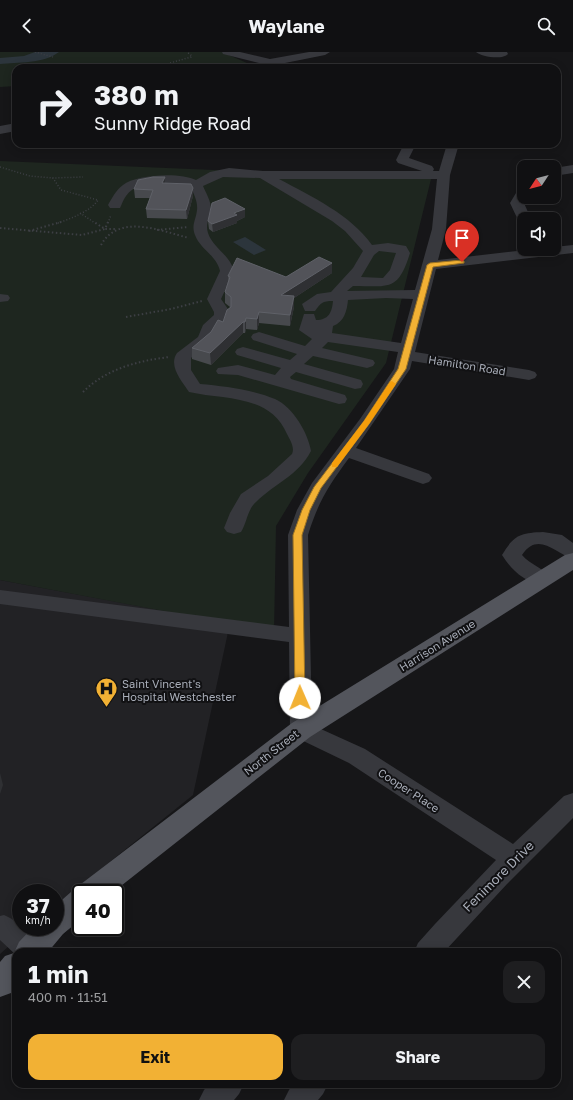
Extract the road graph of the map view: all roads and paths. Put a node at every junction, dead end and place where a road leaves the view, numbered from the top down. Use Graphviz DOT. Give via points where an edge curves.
graph roads {
  1 [pos="35,52"];
  2 [pos="187,52"];
  3 [pos="227,52"];
  4 [pos="325,52"];
  5 [pos="481,52"];
  6 [pos="39,53"];
  7 [pos="503,53"];
  8 [pos="53,57"];
  9 [pos="268,63"];
  10 [pos="169,64"];
  11 [pos="273,64"];
  12 [pos="500,64"];
  13 [pos="12,128"];
  14 [pos="0,130"];
  15 [pos="407,148"];
  16 [pos="452,148"];
  17 [pos="0,167"];
  18 [pos="573,169"];
  19 [pos="561,171"];
  20 [pos="444,174"];
  21 [pos="263,175"];
  22 [pos="83,177"];
  23 [pos="53,178"];
  24 [pos="195,184"];
  25 [pos="115,205"];
  26 [pos="80,214"];
  27 [pos="198,226"];
  28 [pos="0,228"];
  29 [pos="105,229"];
  30 [pos="116,230"];
  31 [pos="156,230"];
  32 [pos="29,231"];
  33 [pos="205,242"];
  34 [pos="101,244"];
  35 [pos="573,249"];
  36 [pos="561,250"];
  37 [pos="370,251"];
  38 [pos="517,254"];
  39 [pos="430,265"];
  40 [pos="348,281"];
  41 [pos="422,295"];
  42 [pos="338,296"];
  43 [pos="214,299"];
  44 [pos="126,317"];
  45 [pos="309,320"];
  46 [pos="325,330"];
  47 [pos="309,351"];
  48 [pos="243,352"];
  49 [pos="407,352"];
  50 [pos="183,356"];
  51 [pos="367,363"];
  52 [pos="292,366"];
  53 [pos="224,371"];
  54 [pos="529,375"];
  55 [pos="284,382"];
  56 [pos="355,384"];
  57 [pos="83,392"];
  58 [pos="339,399"];
  59 [pos="346,450"];
  60 [pos="423,478"];
  61 [pos="234,528"];
  62 [pos="572,561"];
  63 [pos="542,579"];
  64 [pos="0,597"];
  65 [pos="300,636"];
  66 [pos="301,730"];
  67 [pos="573,803"];
  68 [pos="513,858"];
  69 [pos="103,884"];
  70 [pos="72,909"];
  71 [pos="64,916"];
  72 [pos="0,928"];
  73 [pos="44,936"];
  74 [pos="19,948"];
  75 [pos="32,948"];
  76 [pos="430,948"];
  77 [pos="12,970"];
  78 [pos="0,983"];
  79 [pos="225,1088"];
  80 [pos="310,1088"];
  81 [pos="214,1100"];
  82 [pos="299,1100"];
  1 -- 6 [label="path"];
  2 -- 10 [label="path" via="191,57"];
  3 -- 9 [label="street"];
  4 -- 9 [label="street"];
  5 -- 7 [label="street"];
  6 -- 8 [label="path"];
  7 -- 12 [label="street"];
  9 -- 11 [label="street"];
  13 -- 14 [label="street"];
  15 -- 20 [label="street" via="401,158 403,162"];
  16 -- 20 [label="street, North Street"];
  17 -- 23 [label="path" via="30,176"];
  18 -- 19 [label="street"];
  20 -- 21 [label="street"];
  20 -- 39 [label="street, North Street" via="439,228"];
  21 -- 24 [label="street" via="226,172 210,176 204,182"];
  21 -- 37 [label="street" via="349,228 363,240"];
  22 -- 23 [label="path"];
  23 -- 26 [label="path" via="61,190 98,200 96,205"];
  24 -- 25 [label="street" via="189,181 139,180 122,189"];
  24 -- 27 [label="street" via="204,205 204,216"];
  25 -- 29 [label="path"];
  26 -- 29 [label="path"];
  26 -- 32 [label="path"];
  27 -- 31 [label="path"];
  27 -- 33 [label="street"];
  28 -- 32 [label="path"];
  29 -- 30 [label="path"];
  29 -- 32 [label="path" via="82,235"];
  30 -- 31 [label="path"];
  30 -- 34 [label="path"];
  31 -- 33 [label="path"];
  33 -- 43 [label="street" via="227,268"];
  35 -- 36 [label="street"];
  37 -- 40 [label="street" via="361,267"];
  37 -- 40 [label="street" via="381,247 401,249 403,253 396,274 386,282"];
  38 -- 39 [label="street"];
  39 -- 41 [label="street, North Street"];
  40 -- 42 [label="street"];
  41 -- 42 [label="street"];
  41 -- 49 [label="street, North Street"];
  42 -- 45 [label="street" via="322,297 310,304"];
  42 -- 46 [label="street" via="340,309 336,319"];
  43 -- 44 [label="path"];
  43 -- 50 [label="street" via="222,312 222,317 208,328 208,335 201,343"];
  45 -- 46 [label="street, Hamilton Road" via="317,336"];
  45 -- 47 [label="street" via="292,336 259,338"];
  46 -- 47 [label="street"];
  46 -- 49 [label="street, Hamilton Road"];
  47 -- 51 [label="street"];
  47 -- 52 [label="street"];
  48 -- 52 [label="street"];
  49 -- 54 [label="street, Hamilton Road"];
  49 -- 59 [label="street, North Street" via="402,369"];
  50 -- 57 [label="path" via="164,357 121,368 93,381"];
  50 -- 61 [label="street" via="183,370 195,388 229,392 270,403 282,412 299,438 302,451 299,457 274,480 248,498"];
  52 -- 55 [label="street" via="282,376"];
  52 -- 56 [label="street"];
  53 -- 55 [label="street" via="238,370"];
  55 -- 58 [label="street"];
  59 -- 60 [label="street"];
  59 -- 65 [label="street, North Street" via="318,487 306,510 298,535"];
  62 -- 63 [label="main road, Harrison Avenue"];
  62 -- 63 [label="street" via="555,540 543,538 520,543 512,555 516,562"];
  63 -- 66 [label="main road, Harrison Avenue"];
  64 -- 65 [label="street"];
  65 -- 66 [label="street, North Street"];
  66 -- 68 [label="street, Cooper Place" via="357,756"];
  66 -- 69 [label="main road, North Street"];
  67 -- 68 [label="street, Fenimore Drive"];
  68 -- 76 [label="street, Fenimore Drive" via="468,904"];
  70 -- 71 [label="main road"];
  72 -- 74 [label="street" via="4,927"];
  73 -- 75 [label="main road"];
  77 -- 78 [label="main road"];
  79 -- 81 [label="street"];
  80 -- 82 [label="street"];
}
